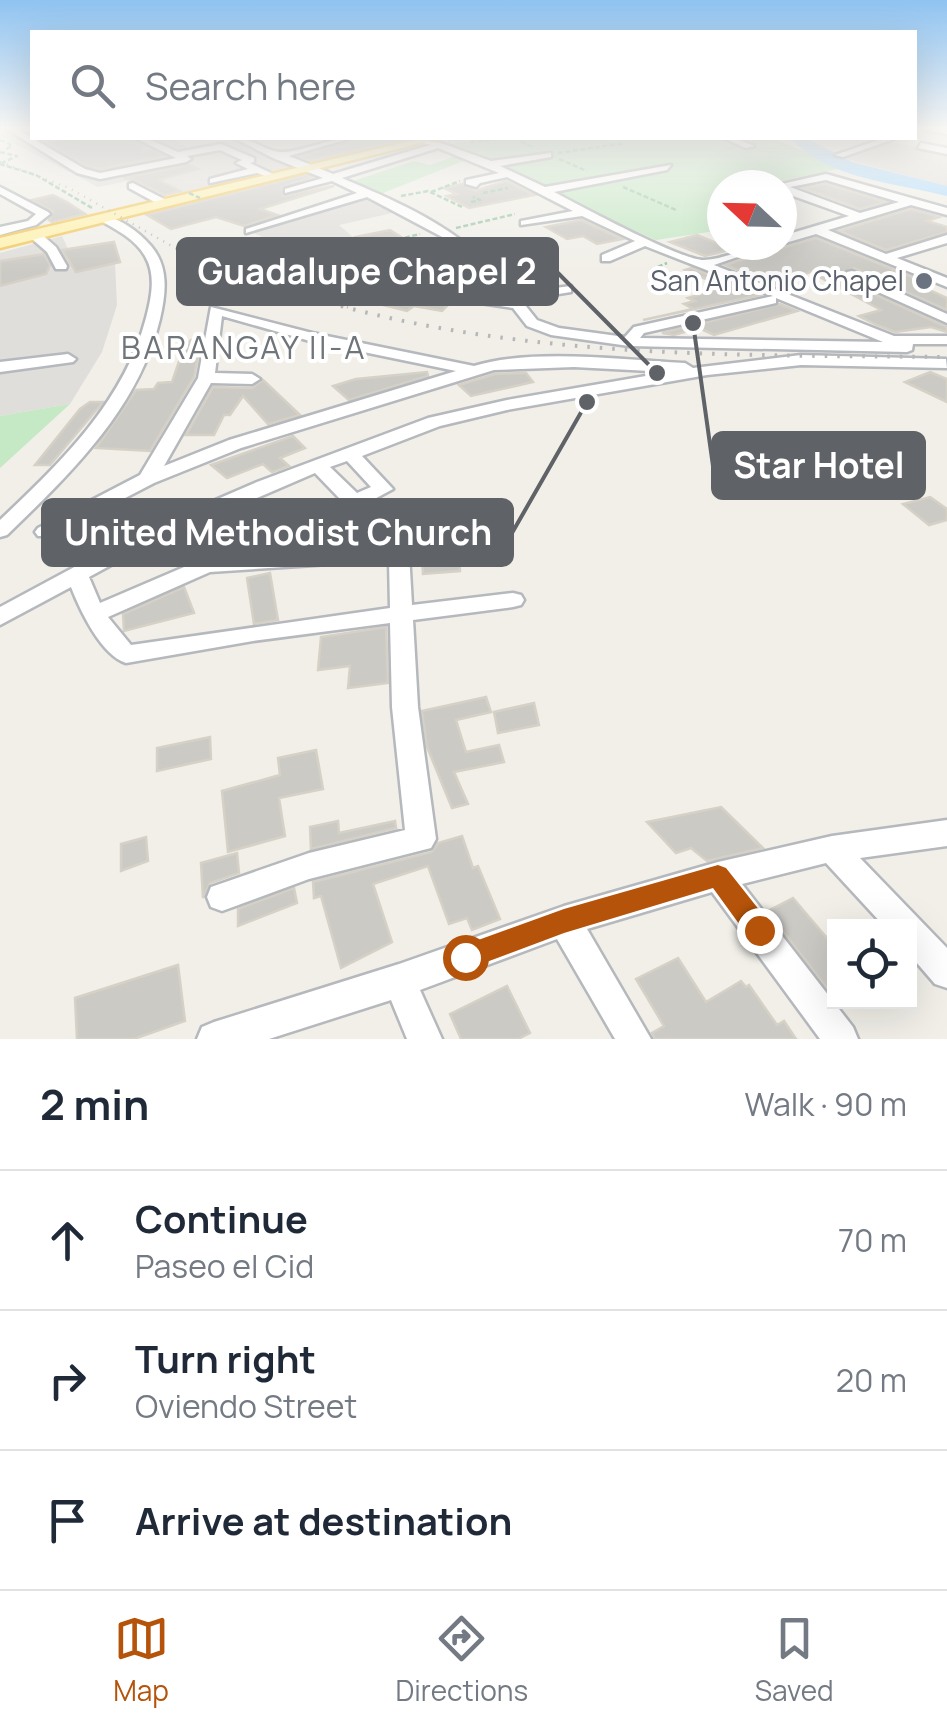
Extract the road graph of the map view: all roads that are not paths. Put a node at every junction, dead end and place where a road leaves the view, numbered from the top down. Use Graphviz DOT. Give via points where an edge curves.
graph roads {
  1 [pos="242,176"];
  2 [pos="252,176"];
  3 [pos="326,176"];
  4 [pos="336,176"];
  5 [pos="495,176"];
  6 [pos="511,176"];
  7 [pos="617,176"];
  8 [pos="824,176"];
  9 [pos="828,176"];
  10 [pos="330,178"];
  11 [pos="214,181"];
  12 [pos="797,183"];
  13 [pos="476,184"];
  14 [pos="133,186"];
  15 [pos="0,190"];
  16 [pos="289,190"];
  17 [pos="543,192"];
  18 [pos="367,193"];
  19 [pos="797,193"];
  20 [pos="911,201"];
  21 [pos="26,202"];
  22 [pos="164,202"];
  23 [pos="0,208"];
  24 [pos="584,212"];
  25 [pos="947,212"];
  26 [pos="861,217"];
  27 [pos="103,218"];
  28 [pos="526,223"];
  29 [pos="817,230"];
  30 [pos="0,231"];
  31 [pos="250,231"];
  32 [pos="35,235"];
  33 [pos="797,236"];
  34 [pos="947,239"];
  35 [pos="459,241"];
  36 [pos="646,241"];
  37 [pos="0,244"];
  38 [pos="477,257"];
  39 [pos="888,257"];
  40 [pos="606,258"];
  41 [pos="717,260"];
  42 [pos="372,262"];
  43 [pos="707,263"];
  44 [pos="62,266"];
  45 [pos="852,274"];
  46 [pos="947,282"];
  47 [pos="566,290"];
  48 [pos="776,296"];
  49 [pos="516,301"];
  50 [pos="947,319"];
  51 [pos="892,340"];
  52 [pos="947,340"];
  53 [pos="629,342"];
  54 [pos="908,347"];
  55 [pos="68,359"];
  56 [pos="941,362"];
  57 [pos="0,367"];
  58 [pos="474,370"];
  59 [pos="706,370"];
  60 [pos="206,378"];
  61 [pos="252,379"];
  62 [pos="350,454"];
  63 [pos="318,466"];
  64 [pos="147,479"];
  65 [pos="352,502"];
  66 [pos="0,531"];
  67 [pos="45,532"];
  68 [pos="399,553"];
  69 [pos="198,568"];
  70 [pos="77,574"];
  71 [pos="513,600"];
  72 [pos="401,614"];
  73 [pos="94,615"];
  74 [pos="0,617"];
  75 [pos="947,833"];
  76 [pos="832,849"];
  77 [pos="718,876"];
  78 [pos="222,897"];
  79 [pos="897,919"];
  80 [pos="564,921"];
  81 [pos="917,940"];
  82 [pos="947,972"];
  83 [pos="400,981"];
  84 [pos="217,1038"];
  85 [pos="425,1039"];
  86 [pos="634,1039"];
  87 [pos="841,1039"];
  1 -- 11 [label="street"];
  2 -- 22 [label="main road"];
  3 -- 10 [label="street"];
  4 -- 10 [label="street"];
  5 -- 13 [label="street" via="470,182"];
  6 -- 17 [label="street"];
  7 -- 17 [label="street"];
  8 -- 12 [label="street"];
  9 -- 20 [label="street"];
  10 -- 16 [label="street"];
  10 -- 18 [label="street"];
  14 -- 22 [label="street"];
  15 -- 21 [label="street"];
  17 -- 24 [label="street"];
  18 -- 31 [label="street"];
  18 -- 35 [label="street"];
  19 -- 26 [label="street"];
  20 -- 25 [label="street"];
  20 -- 26 [label="street"];
  21 -- 23 [label="street"];
  21 -- 30 [label="street" via="44,218"];
  22 -- 27 [label="main road"];
  24 -- 28 [label="street"];
  24 -- 36 [label="street"];
  26 -- 29 [label="street"];
  27 -- 32 [label="main road"];
  27 -- 66 [label="street" via="133,233 155,262 157,301 147,338 128,386 106,416"];
  29 -- 33 [label="street"];
  29 -- 39 [label="street"];
  32 -- 37 [label="main road"];
  32 -- 44 [label="street"];
  34 -- 39 [label="street"];
  35 -- 38 [label="street"];
  35 -- 42 [label="street"];
  36 -- 40 [label="street"];
  36 -- 43 [label="street"];
  38 -- 49 [label="street"];
  38 -- 49 [label="street" via="379,284"];
  39 -- 46 [label="street"];
  41 -- 43 [label="street"];
  43 -- 48 [label="street"];
  45 -- 50 [label="street"];
  47 -- 49 [label="street"];
  48 -- 51 [label="street"];
  48 -- 53 [label="street" via="639,330"];
  49 -- 53 [label="street" via="532,323 556,332"];
  51 -- 52 [label="street"];
  51 -- 54 [label="street"];
  53 -- 54 [label="street"];
  54 -- 56 [label="street"];
  55 -- 57 [label="street"];
  56 -- 59 [label="street" via="801,360"];
  58 -- 59 [label="street" via="514,362"];
  58 -- 60 [label="street" via="310,338 216,310"];
  58 -- 64 [label="street" via="235,444"];
  59 -- 62 [label="street" via="507,404 434,422"];
  60 -- 61 [label="street"];
  60 -- 64 [label="street"];
  62 -- 63 [label="street"];
  62 -- 65 [label="street" via="383,489"];
  63 -- 65 [label="street"];
  63 -- 70 [label="street"];
  64 -- 67 [label="street"];
  65 -- 68 [label="street"];
  65 -- 69 [label="street"];
  68 -- 69 [label="street"];
  68 -- 72 [label="street"];
  69 -- 73 [label="street"];
  70 -- 73 [label="street"];
  70 -- 74 [label="street"];
  71 -- 72 [label="street"];
  72 -- 73 [label="street" via="126,654"];
  72 -- 78 [label="street" via="421,839 309,866"];
  75 -- 76 [label="street"];
  76 -- 77 [label="street"];
  76 -- 79 [label="street"];
  77 -- 80 [label="street"];
  77 -- 87 [label="street"];
  80 -- 83 [label="street"];
  80 -- 86 [label="street"];
  81 -- 82 [label="street"];
  83 -- 84 [label="street"];
  83 -- 85 [label="street"];
}
